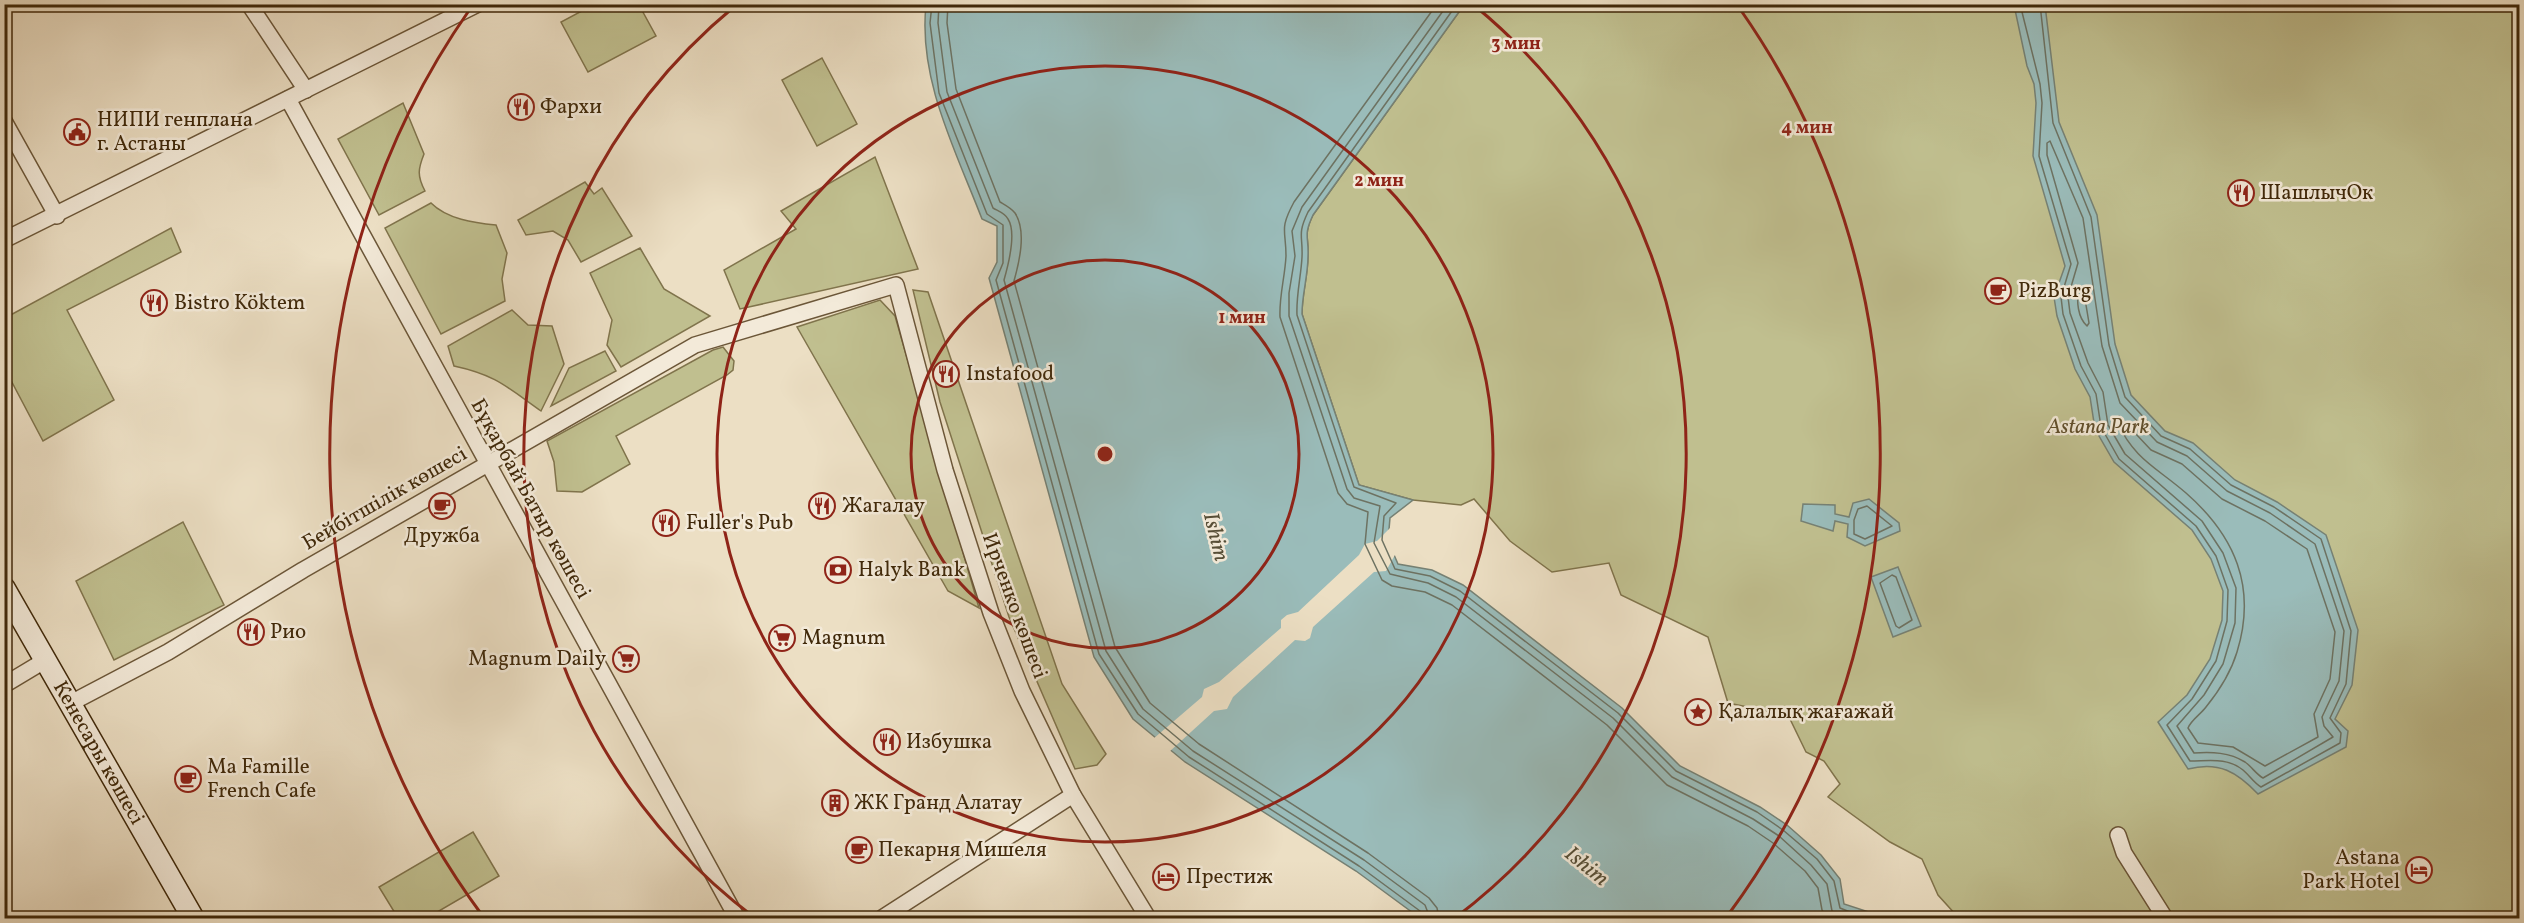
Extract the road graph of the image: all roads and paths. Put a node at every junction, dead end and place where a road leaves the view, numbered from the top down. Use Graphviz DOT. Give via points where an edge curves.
graph roads {
  1 [pos="249,4"];
  2 [pos="478,4"];
  3 [pos="306,90"];
  4 [pos="288,99"];
  5 [pos="4,121"];
  6 [pos="57,216"];
  7 [pos="4,240"];
  8 [pos="897,285"];
  9 [pos="486,465"];
  10 [pos="4,588"];
  11 [pos="44,661"];
  12 [pos="4,685"];
  13 [pos="69,704"];
  14 [pos="1073,795"];
  15 [pos="2118,835"];
  16 [pos="192,918"];
  17 [pos="737,918"];
  18 [pos="882,918"];
  19 [pos="1148,918"];
  20 [pos="2165,918"];
  1 -- 3 [label="street"];
  2 -- 3 [label="street"];
  3 -- 4 [label="street"];
  4 -- 6 [label="street"];
  4 -- 9 [label="street, Бұқарбай Батыр көшесі"];
  5 -- 6 [label="street"];
  6 -- 7 [label="street"];
  8 -- 9 [label="street, Бейбітшілік көшесі" via="695,345"];
  8 -- 14 [label="street, Ирченко көшесі" via="945,470 982,588 1022,691"];
  9 -- 13 [label="street, Бейбітшілік көшесі" via="168,652"];
  9 -- 17 [label="street, Бұқарбай Батыр көшесі"];
  10 -- 11 [label="main road, Кенесары көшесі"];
  11 -- 12 [label="street"];
  11 -- 13 [label="main road, Кенесары көшесі"];
  13 -- 16 [label="main road, Кенесары көшесі"];
  14 -- 18 [label="street"];
  14 -- 19 [label="street, Ирченко көшесі"];
  15 -- 20 [label="street" via="2124,853"];
}
